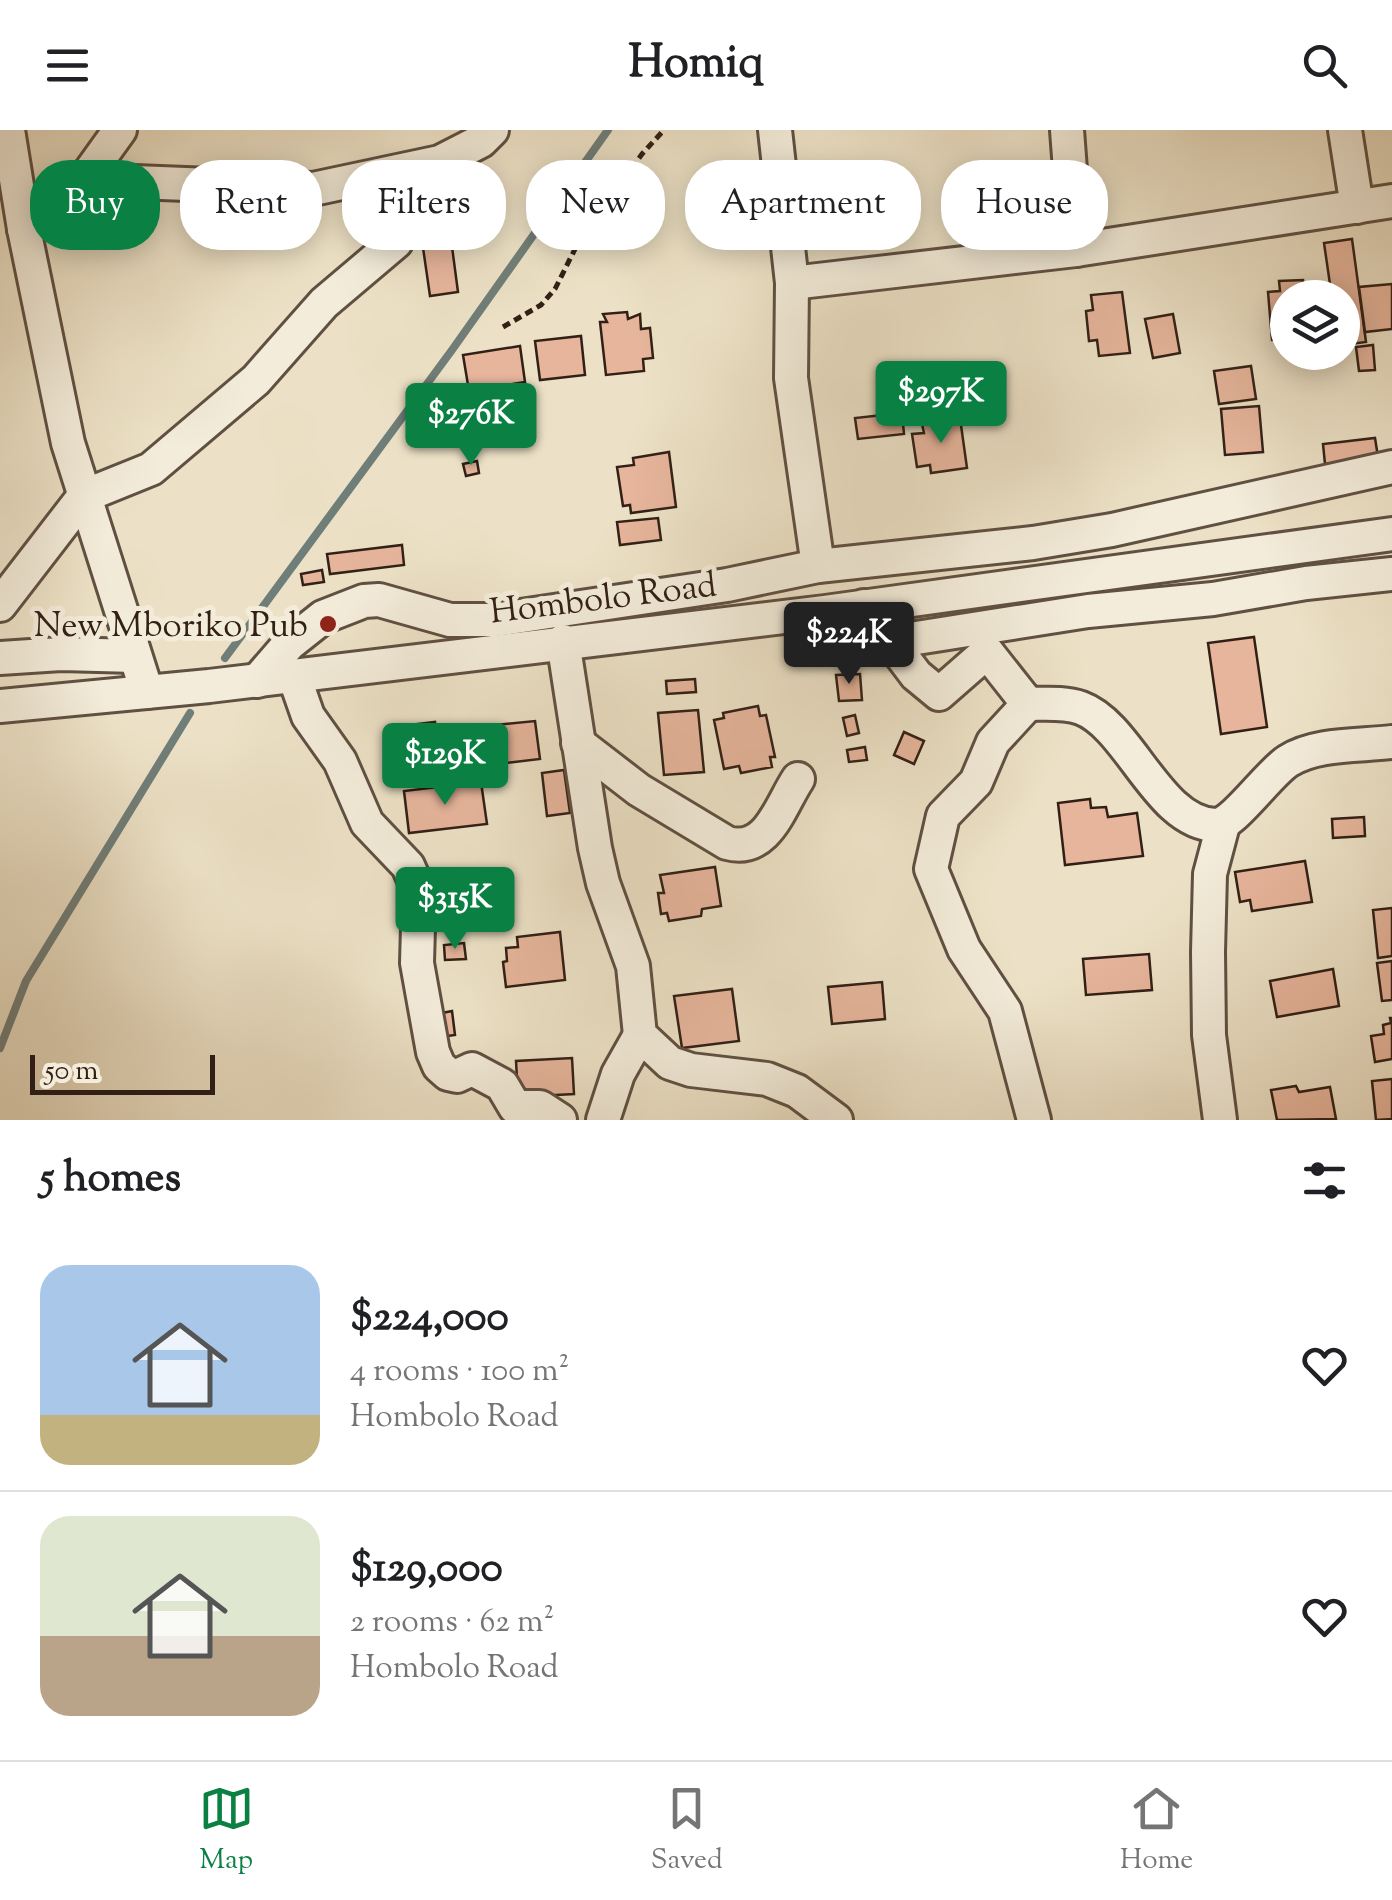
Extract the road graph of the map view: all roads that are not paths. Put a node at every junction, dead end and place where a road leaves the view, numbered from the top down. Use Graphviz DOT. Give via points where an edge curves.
graph roads {
  1 [pos="8,130"];
  2 [pos="492,130"];
  3 [pos="776,130"];
  4 [pos="1067,130"];
  5 [pos="1346,130"];
  6 [pos="120,132"];
  7 [pos="99,160"];
  8 [pos="1069,160"];
  9 [pos="8,180"];
  10 [pos="160,183"];
  11 [pos="1392,200"];
  12 [pos="1356,207"];
  13 [pos="30,231"];
  14 [pos="25,236"];
  15 [pos="1108,245"];
  16 [pos="387,250"];
  17 [pos="1076,250"];
  18 [pos="0,265"];
  19 [pos="792,283"];
  20 [pos="1392,467"];
  21 [pos="84,496"];
  22 [pos="1392,534"];
  23 [pos="818,566"];
  24 [pos="1392,574"];
  25 [pos="0,605"];
  26 [pos="864,606"];
  27 [pos="562,641"];
  28 [pos="891,642"];
  29 [pos="135,656"];
  30 [pos="0,658"];
  31 [pos="294,676"];
  32 [pos="257,680"];
  33 [pos="147,692"];
  34 [pos="1028,704"];
  35 [pos="0,706"];
  36 [pos="578,742"];
  37 [pos="1392,742"];
  38 [pos="798,779"];
  39 [pos="1223,826"];
  40 [pos="640,1035"];
  41 [pos="560,1120"];
  42 [pos="603,1120"];
  43 [pos="836,1120"];
  44 [pos="1034,1120"];
  45 [pos="1220,1120"];
  1 -- 9 [label="street"];
  2 -- 10 [label="street" via="440,162 313,188"];
  3 -- 19 [label="street"];
  4 -- 8 [label="street"];
  5 -- 12 [label="street"];
  6 -- 7 [label="street"];
  9 -- 14 [label="street"];
  11 -- 12 [label="street"];
  12 -- 15 [label="street"];
  13 -- 14 [label="street"];
  14 -- 18 [label="street"];
  14 -- 21 [label="street"];
  16 -- 21 [label="street" via="324,303 256,380 152,469"];
  17 -- 19 [label="street"];
  19 -- 23 [label="street" via="791,378"];
  20 -- 23 [label="street" via="1112,530"];
  21 -- 25 [label="street"];
  21 -- 29 [label="street"];
  22 -- 26 [label="street, Hombolo Road"];
  23 -- 32 [label="street" via="495,620 450,620 364,601 323,617"];
  24 -- 28 [label="street"];
  26 -- 27 [label="street, Hombolo Road"];
  26 -- 28 [label="street"];
  27 -- 31 [label="street, Hombolo Road"];
  27 -- 36 [label="street"];
  28 -- 34 [label="street" via="939,694 987,652"];
  29 -- 30 [label="street"];
  29 -- 33 [label="street"];
  31 -- 32 [label="street, Hombolo Road"];
  31 -- 41 [label="street" via="308,716 340,761 367,823 408,866 419,891 417,964 439,1066 457,1076 472,1070 502,1085 515,1108 540,1107"];
  32 -- 33 [label="street, Hombolo Road"];
  33 -- 35 [label="street, Hombolo Road"];
  34 -- 39 [label="street" via="1091,713 1176,805 1196,820"];
  34 -- 44 [label="street" via="993,742 976,782 944,816 931,869 964,949 1005,1012"];
  36 -- 38 [label="street" via="639,790 737,846 764,836"];
  36 -- 40 [label="street" via="603,883 633,966"];
  37 -- 39 [label="street" via="1308,751 1286,762"];
  39 -- 45 [label="street" via="1210,874 1208,952"];
  40 -- 42 [label="street"];
  40 -- 43 [label="street" via="670,1063 767,1079 797,1091"];
}
